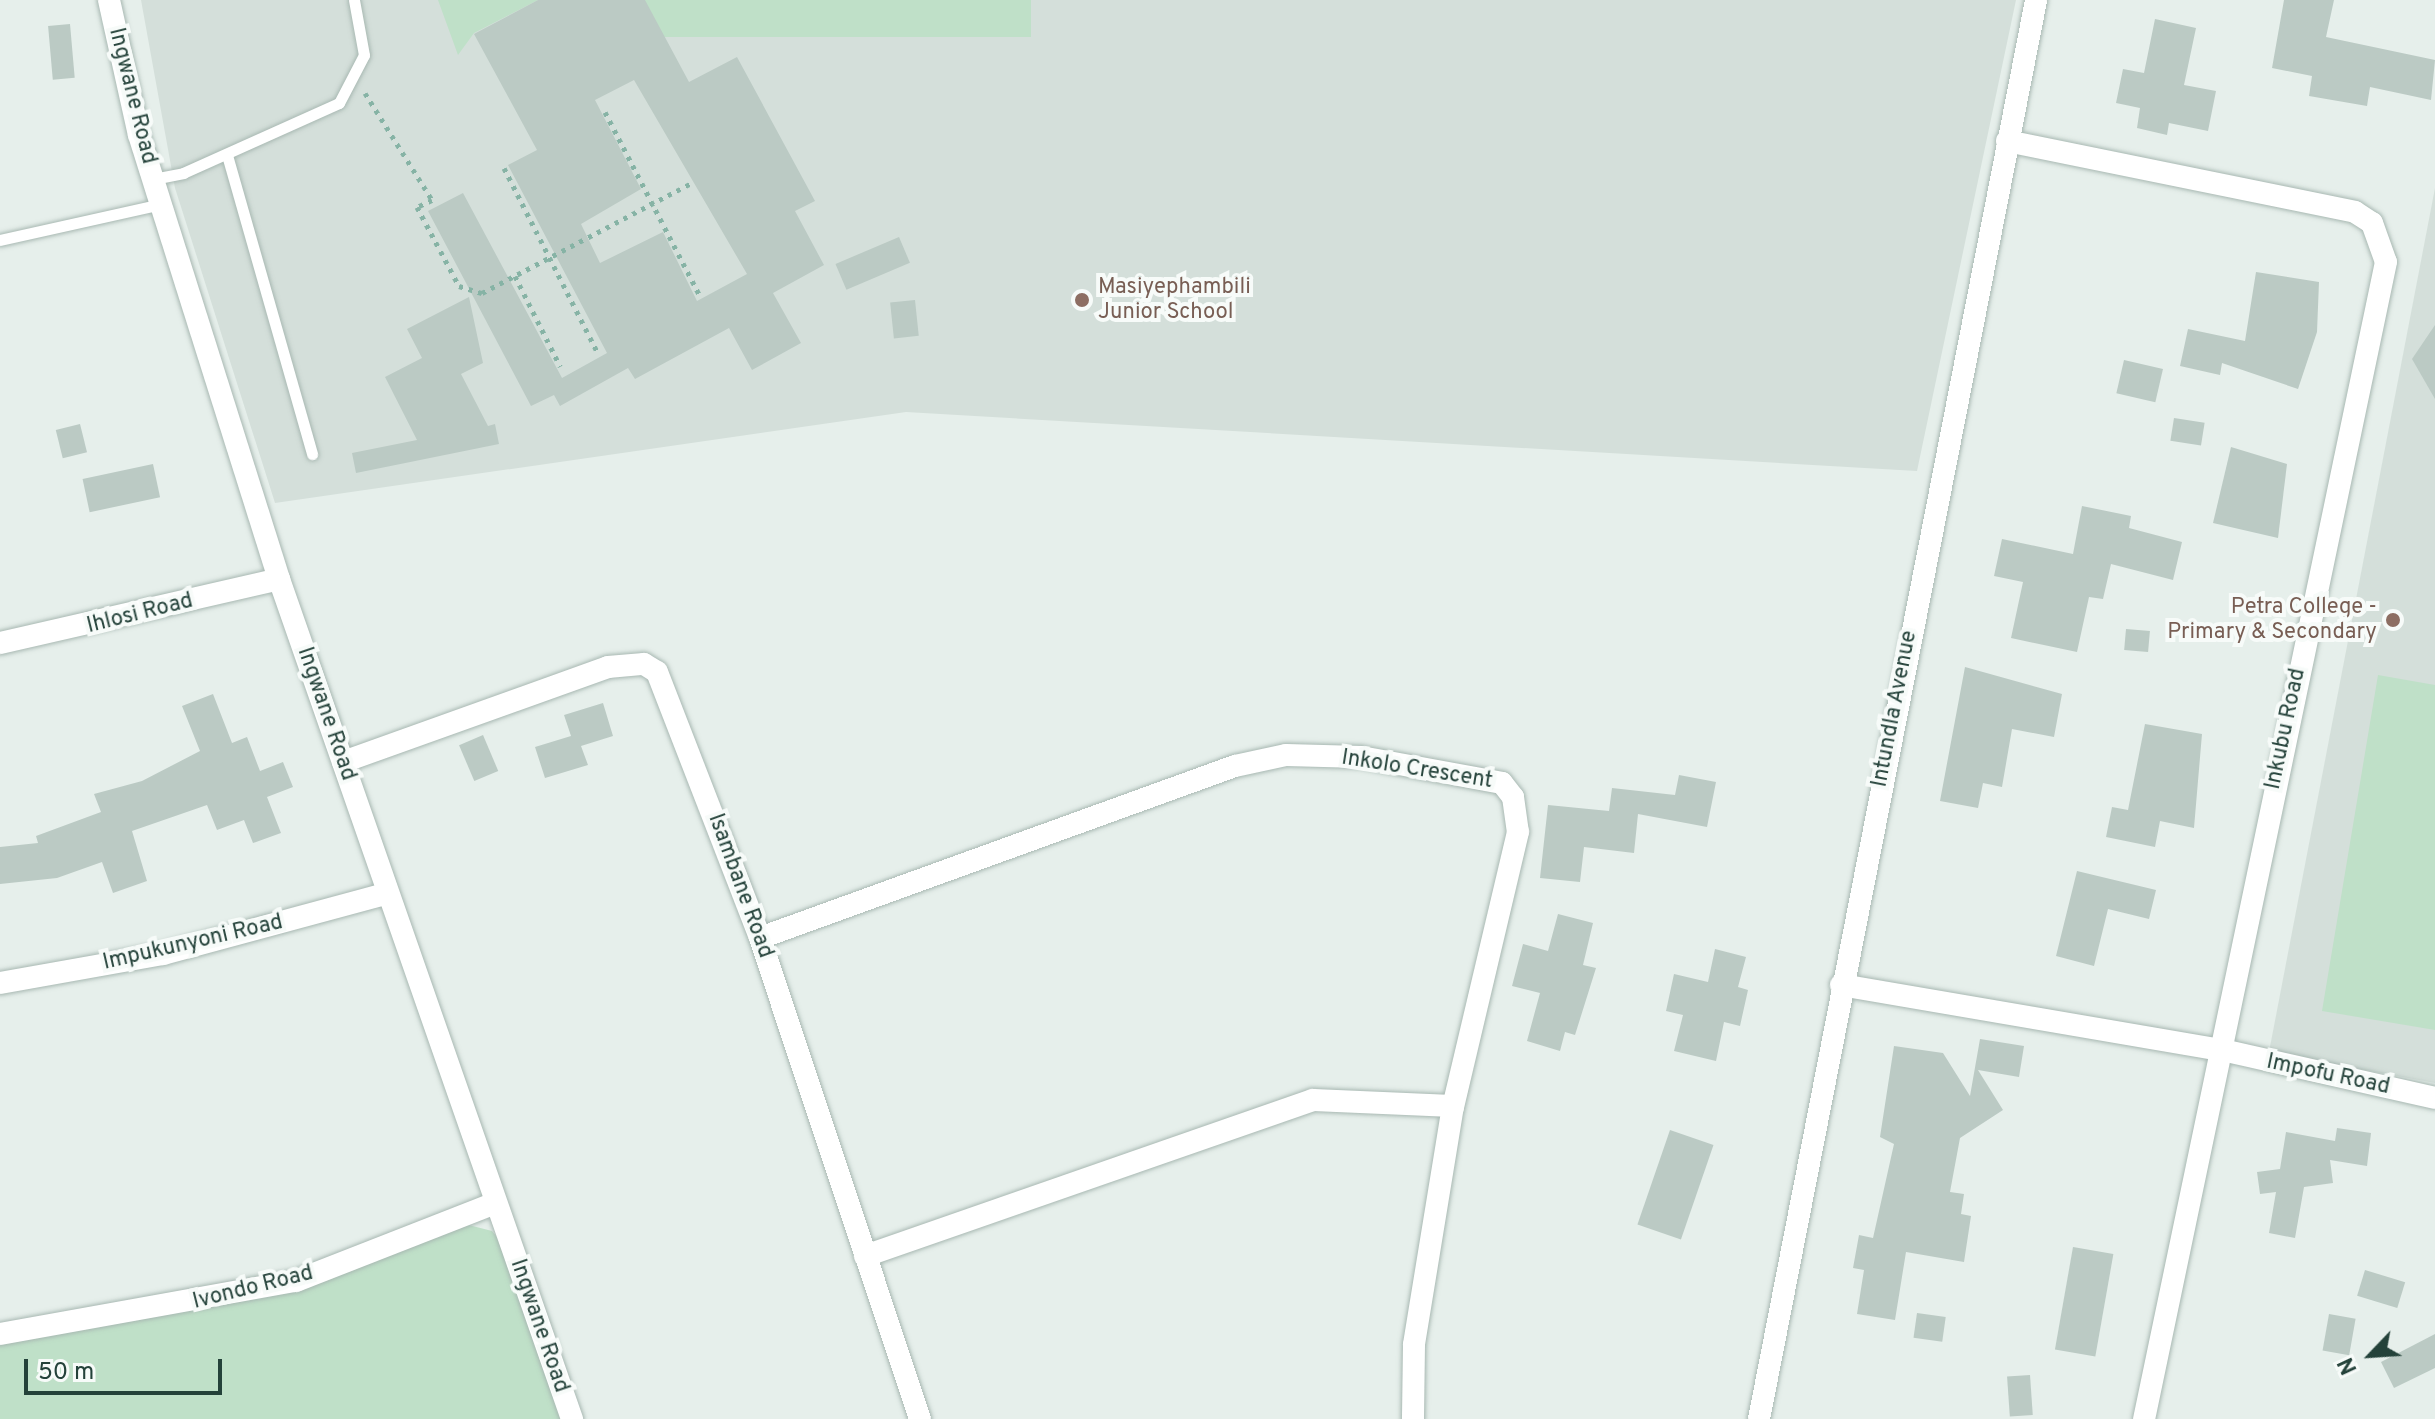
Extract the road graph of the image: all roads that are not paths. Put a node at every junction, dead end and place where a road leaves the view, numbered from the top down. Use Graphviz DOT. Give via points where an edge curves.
graph roads {
  1 [pos="109,0"];
  2 [pos="354,0"];
  3 [pos="2036,0"];
  4 [pos="2007,141"];
  5 [pos="227,155"];
  6 [pos="153,179"];
  7 [pos="161,204"];
  8 [pos="0,240"];
  9 [pos="312,454"];
  10 [pos="279,579"];
  11 [pos="0,643"];
  12 [pos="343,762"];
  13 [pos="385,894"];
  14 [pos="760,938"];
  15 [pos="0,983"];
  16 [pos="1841,985"];
  17 [pos="2222,1050"];
  18 [pos="2435,1098"];
  19 [pos="1453,1106"];
  20 [pos="495,1203"];
  21 [pos="865,1256"];
  22 [pos="0,1334"];
  23 [pos="572,1419"];
  24 [pos="920,1419"];
  25 [pos="1413,1419"];
  26 [pos="1759,1419"];
  27 [pos="2144,1419"];
  1 -- 6 [label="street, Ingwane Road"];
  2 -- 5 [label="lane" via="364,55 356,79 325,114"];
  3 -- 4 [label="street, Intundla Avenue"];
  4 -- 16 [label="street, Intundla Avenue"];
  4 -- 17 [label="street, Inkubu Road" via="2355,212 2384,243 2386,262"];
  5 -- 6 [label="lane"];
  5 -- 9 [label="lane"];
  6 -- 7 [label="street, Ingwane Road"];
  7 -- 8 [label="lane"];
  7 -- 10 [label="street, Ingwane Road"];
  10 -- 11 [label="street, Ihlosi Road"];
  10 -- 12 [label="street, Ingwane Road"];
  12 -- 13 [label="street, Ingwane Road"];
  12 -- 14 [label="street, Isambane Road" via="608,667 644,664 668,688"];
  13 -- 15 [label="street, Impukunyoni Road" via="163,954"];
  13 -- 20 [label="street, Ingwane Road"];
  14 -- 19 [label="street, Inkolo Crescent" via="1235,766 1286,755 1361,757 1483,776 1513,797 1518,832"];
  14 -- 21 [label="street, Isambane Road"];
  16 -- 17 [label="street, Impofu Road"];
  16 -- 26 [label="street, Intundla Avenue"];
  17 -- 18 [label="street, Impofu Road"];
  17 -- 27 [label="street, Inkubu Road"];
  19 -- 21 [label="street" via="1313,1100"];
  19 -- 25 [label="street, Inkolo Crescent" via="1414,1345"];
  20 -- 22 [label="street, Ivondo Road" via="296,1281"];
  20 -- 23 [label="street, Ingwane Road"];
  21 -- 24 [label="street, Isambane Road"];
}
